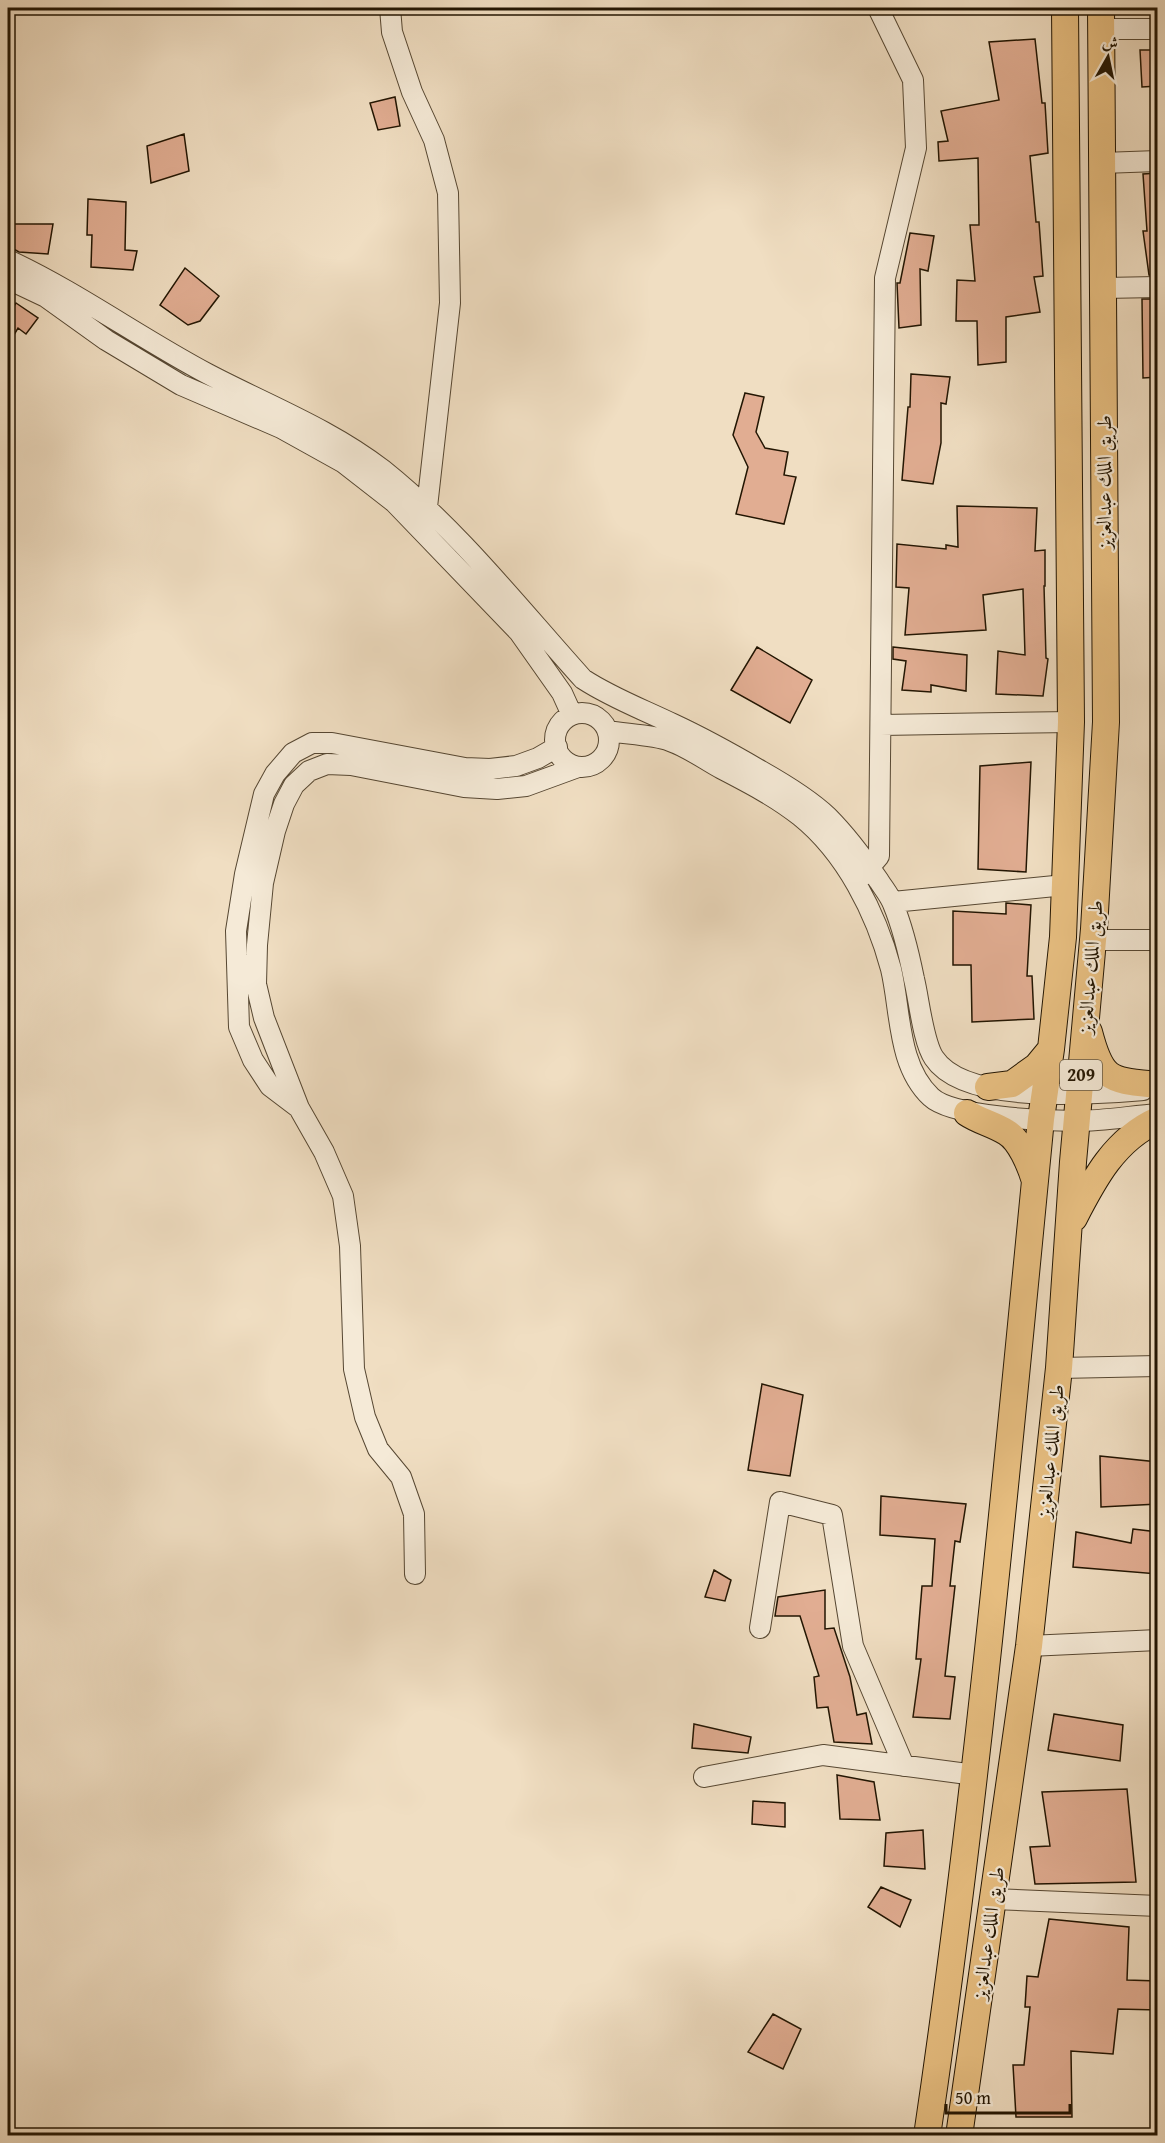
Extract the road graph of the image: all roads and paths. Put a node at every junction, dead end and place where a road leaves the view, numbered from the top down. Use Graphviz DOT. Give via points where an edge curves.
graph roads {
  1 [pos="390,8"];
  2 [pos="878,8"];
  3 [pos="1065,8"];
  4 [pos="1101,18"];
  5 [pos="1158,29"];
  6 [pos="1158,161"];
  7 [pos="1102,163"];
  8 [pos="8,260"];
  9 [pos="8,279"];
  10 [pos="1158,287"];
  11 [pos="1103,288"];
  12 [pos="427,507"];
  13 [pos="572,716"];
  14 [pos="1071,722"];
  15 [pos="602,724"];
  16 [pos="674,724"];
  17 [pos="881,725"];
  18 [pos="556,747"];
  19 [pos="578,767"];
  20 [pos="870,868"];
  21 [pos="855,883"];
  22 [pos="1065,885"];
  23 [pos="893,902"];
  24 [pos="1093,940"];
  25 [pos="1158,940"];
  26 [pos="1086,1021"];
  27 [pos="1051,1049"];
  28 [pos="988,1087"];
  29 [pos="1158,1087"];
  30 [pos="1045,1094"];
  31 [pos="1079,1095"];
  32 [pos="299,1108"];
  33 [pos="967,1113"];
  34 [pos="1158,1114"];
  35 [pos="1041,1119"];
  36 [pos="1158,1120"];
  37 [pos="1077,1121"];
  38 [pos="1035,1183"];
  39 [pos="1069,1229"];
  40 [pos="1158,1366"];
  41 [pos="1059,1368"];
  42 [pos="415,1574"];
  43 [pos="760,1628"];
  44 [pos="1158,1640"];
  45 [pos="1029,1646"];
  46 [pos="904,1766"];
  47 [pos="975,1775"];
  48 [pos="704,1777"];
  49 [pos="993,1899"];
  50 [pos="1158,1906"];
  51 [pos="927,2136"];
  52 [pos="959,2136"];
  1 -- 12 [label="street" via="392,32 412,92 434,140 448,193 450,303"];
  2 -- 17 [label="street" via="913,80 916,148 885,278"];
  3 -- 14 [label="main road, طريق الملك عبدالعزيز / 209"];
  4 -- 5 [label="street"];
  4 -- 7 [label="main road, طريق الملك عبدالعزيز / 209"];
  6 -- 7 [label="street"];
  7 -- 11 [label="main road, طريق الملك عبدالعزيز / 209"];
  8 -- 12 [label="street" via="207,373 321,430 381,469"];
  9 -- 13 [label="street" via="46,297 106,340 181,385 281,428 344,463 394,502 519,632 562,693"];
  10 -- 11 [label="street"];
  11 -- 24 [label="main road, طريق الملك عبدالعزيز / 209" via="1106,722"];
  12 -- 16 [label="street" via="583,680"];
  13 -- 15 [label="street" via="589,714"];
  13 -- 18 [label="street" via="560,726"];
  14 -- 17 [label="street"];
  14 -- 22 [label="main road, طريق الملك عبدالعزيز / 209"];
  15 -- 16 [label="street"];
  15 -- 19 [label="street" via="608,750 596,764"];
  15 -- 21 [label="street" via="669,740 758,788 800,817 830,847"];
  16 -- 20 [label="street" via="792,790 827,816"];
  17 -- 20 [label="street" via="879,856"];
  18 -- 19 [label="street" via="562,758"];
  18 -- 32 [label="street" via="516,766 490,769 312,743 293,753 275,774 264,794 236,931 239,1027 270,1086"];
  19 -- 32 [label="street" via="526,786 497,789 327,764 309,771 294,785 275,831 263,883 256,984 264,1018"];
  20 -- 21 [label="street"];
  20 -- 23 [label="street"];
  21 -- 33 [label="street" via="878,925 907,1058 918,1081 931,1097"];
  22 -- 23 [label="street"];
  22 -- 27 [label="main road, طريق الملك عبدالعزيز / 209"];
  23 -- 28 [label="street" via="934,1058 963,1080"];
  24 -- 25 [label="street"];
  24 -- 26 [label="main road, طريق الملك عبدالعزيز / 209"];
  26 -- 29 [label="main road" via="1096,1058 1113,1078"];
  26 -- 31 [label="main road, طريق الملك عبدالعزيز / 209"];
  27 -- 28 [label="main road" via="1012,1084"];
  27 -- 30 [label="main road, طريق الملك عبدالعزيز / 209"];
  28 -- 30 [label="street"];
  29 -- 31 [label="street"];
  30 -- 31 [label="street"];
  30 -- 35 [label="main road, طريق الملك عبدالعزيز / 209"];
  31 -- 37 [label="main road, طريق الملك عبدالعزيز / 209"];
  32 -- 42 [label="street" via="343,1196 350,1246 354,1369 364,1417 378,1449 401,1477 414,1514"];
  33 -- 35 [label="street"];
  33 -- 38 [label="main road" via="1009,1133 1030,1166"];
  34 -- 37 [label="street"];
  35 -- 37 [label="street"];
  35 -- 38 [label="main road, طريق الملك عبدالعزيز / 209"];
  36 -- 39 [label="main road" via="1132,1135 1105,1163"];
  37 -- 39 [label="main road, طريق الملك عبدالعزيز / 209"];
  38 -- 47 [label="main road, طريق الملك عبدالعزيز / 209"];
  39 -- 41 [label="main road, طريق الملك عبدالعزيز / 209"];
  40 -- 41 [label="street"];
  41 -- 45 [label="main road, طريق الملك عبدالعزيز / 209"];
  43 -- 46 [label="street" via="780,1502 832,1515 853,1646"];
  44 -- 45 [label="street"];
  45 -- 49 [label="main road, طريق الملك عبدالعزيز / 209"];
  46 -- 47 [label="street"];
  46 -- 48 [label="street" via="823,1755"];
  47 -- 51 [label="main road, طريق الملك عبدالعزيز / 209"];
  49 -- 50 [label="street"];
  49 -- 52 [label="main road, طريق الملك عبدالعزيز / 209"];
}
